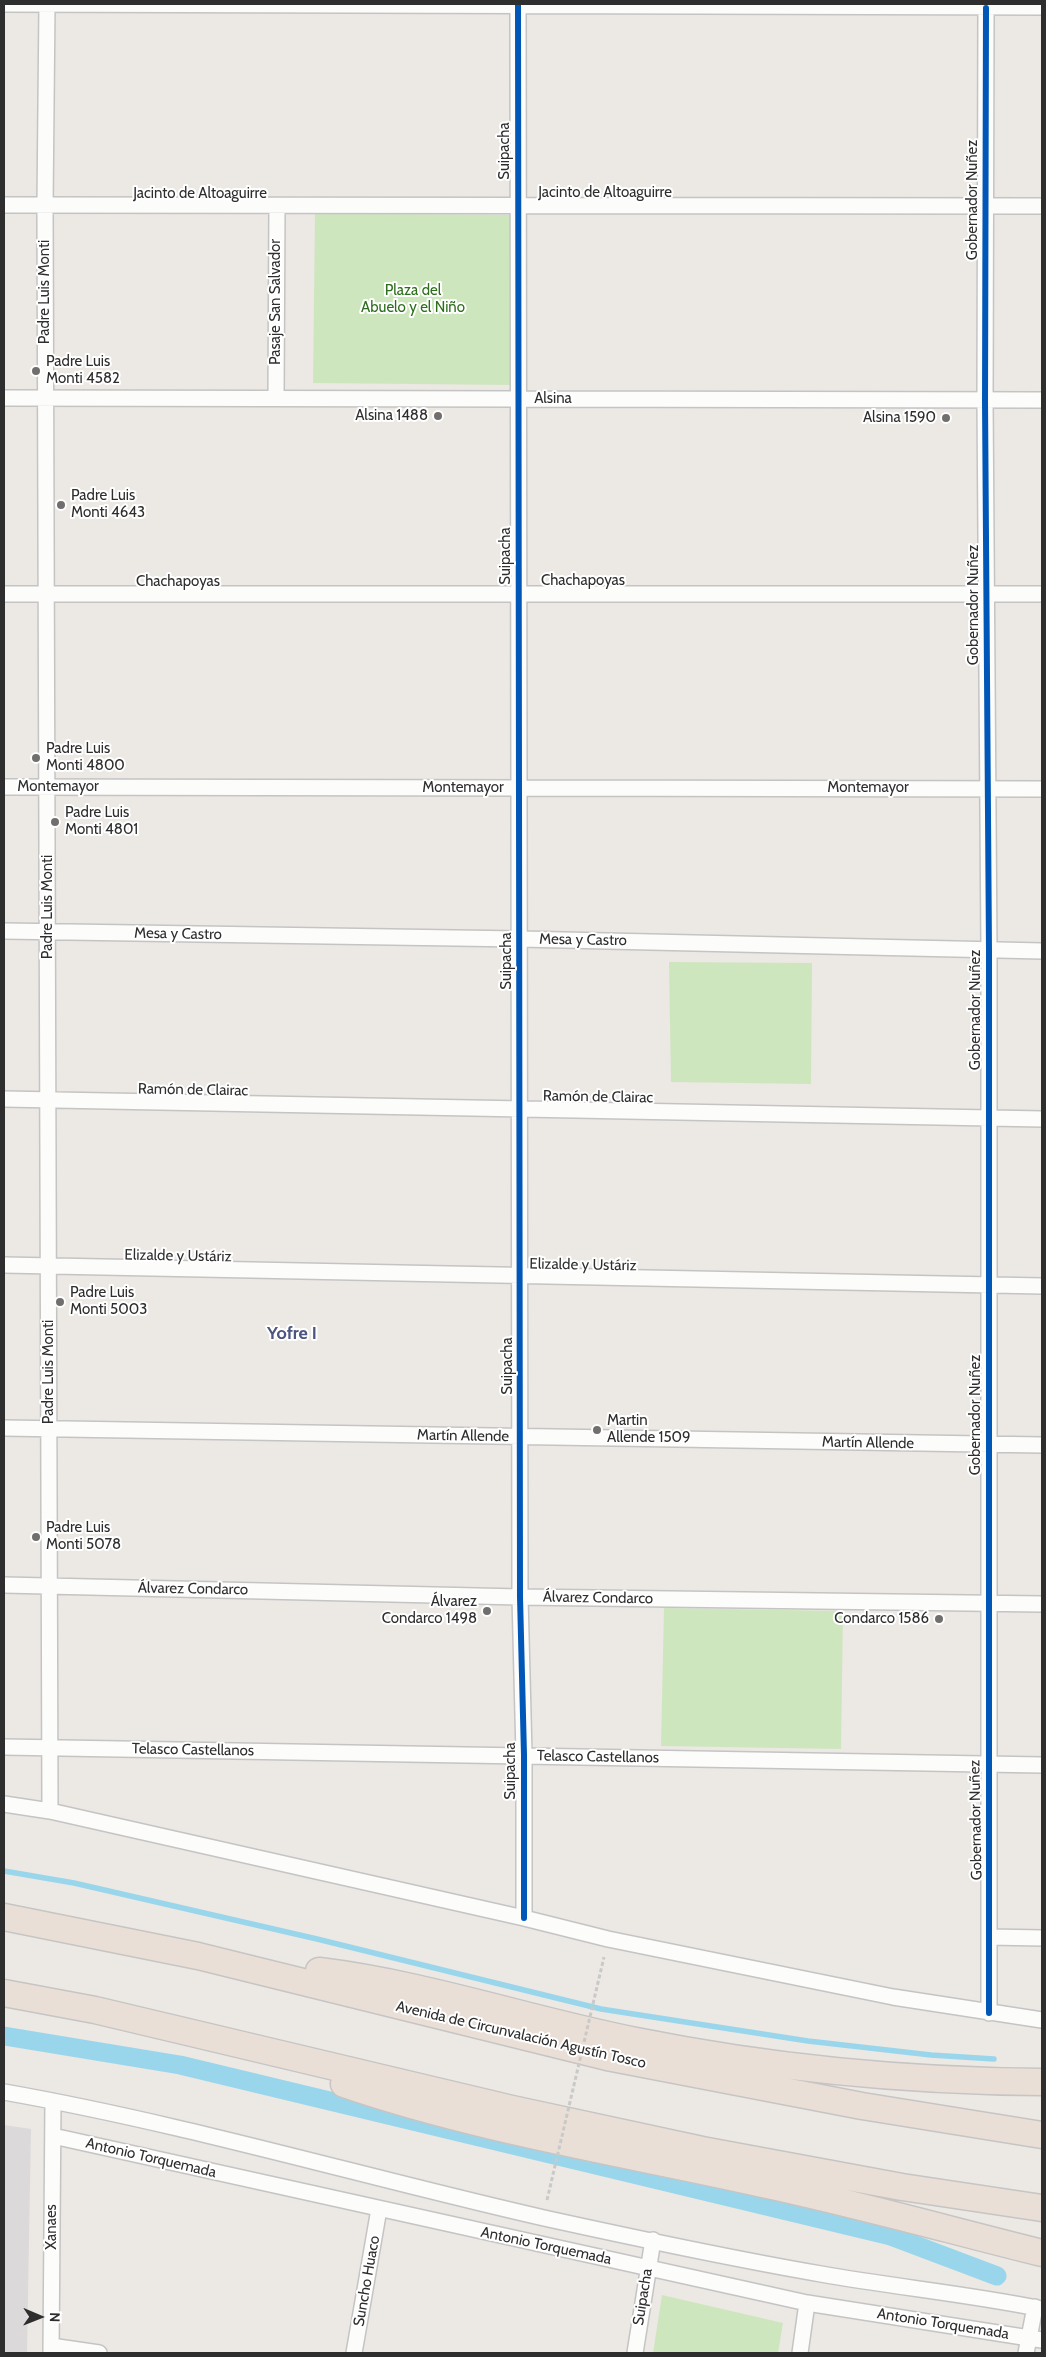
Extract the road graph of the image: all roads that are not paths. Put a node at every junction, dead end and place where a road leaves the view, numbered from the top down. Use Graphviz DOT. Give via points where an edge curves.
graph roads {
  1 [pos="4,4"];
  2 [pos="47,4"];
  3 [pos="518,4"];
  4 [pos="1042,7"];
  5 [pos="986,8"];
  6 [pos="4,205"];
  7 [pos="44,205"];
  8 [pos="518,205"];
  9 [pos="277,206"];
  10 [pos="986,206"];
  11 [pos="1042,206"];
  12 [pos="4,398"];
  13 [pos="45,398"];
  14 [pos="276,398"];
  15 [pos="518,399"];
  16 [pos="1042,400"];
  17 [pos="985,401"];
  18 [pos="4,594"];
  19 [pos="46,594"];
  20 [pos="519,594"];
  21 [pos="986,594"];
  22 [pos="1042,594"];
  23 [pos="4,787"];
  24 [pos="47,787"];
  25 [pos="520,788"];
  26 [pos="987,788"];
  27 [pos="1042,789"];
  28 [pos="4,931"];
  29 [pos="48,932"];
  30 [pos="520,939"];
  31 [pos="989,950"];
  32 [pos="1042,951"];
  33 [pos="4,1099"];
  34 [pos="47,1100"];
  35 [pos="519,1108"];
  36 [pos="988,1118"];
  37 [pos="1042,1119"];
  38 [pos="4,1265"];
  39 [pos="49,1266"];
  40 [pos="520,1276"];
  41 [pos="988,1285"];
  42 [pos="1042,1286"];
  43 [pos="4,1428"];
  44 [pos="50,1429"];
  45 [pos="521,1437"];
  46 [pos="988,1445"];
  47 [pos="1042,1445"];
  48 [pos="4,1585"];
  49 [pos="48,1586"];
  50 [pos="520,1597"];
  51 [pos="988,1602"];
  52 [pos="1042,1604"];
  53 [pos="4,1747"];
  54 [pos="49,1748"];
  55 [pos="524,1755"];
  56 [pos="988,1764"];
  57 [pos="1042,1765"];
  58 [pos="4,1804"];
  59 [pos="50,1811"];
  60 [pos="4,1917"];
  61 [pos="524,1918"];
  62 [pos="990,1938"];
  63 [pos="1042,1938"];
  64 [pos="198,1956"];
  65 [pos="12,1995"];
  66 [pos="989,2013"];
  67 [pos="1042,2020"];
  68 [pos="218,2040"];
  69 [pos="1042,2082"];
  70 [pos="4,2092"];
  71 [pos="53,2101"];
  72 [pos="1042,2134"];
  73 [pos="53,2136"];
  74 [pos="1042,2208"];
  75 [pos="379,2209"];
  76 [pos="653,2240"];
  77 [pos="1042,2253"];
  78 [pos="648,2268"];
  79 [pos="807,2302"];
  80 [pos="1038,2308"];
  81 [pos="1032,2344"];
  82 [pos="51,2349"];
  83 [pos="99,2353"];
  84 [pos="354,2353"];
  85 [pos="635,2353"];
  86 [pos="800,2353"];
  1 -- 2 [label="street"];
  2 -- 3 [label="street"];
  2 -- 7 [label="street, Padre Luis Monti"];
  3 -- 5 [label="street"];
  3 -- 8 [label="street, Suipacha"];
  4 -- 5 [label="street"];
  5 -- 10 [label="street, Gobernador Nuñez"];
  6 -- 7 [label="street, Jacinto de Altoaguirre"];
  7 -- 9 [label="street, Jacinto de Altoaguirre"];
  7 -- 13 [label="street, Padre Luis Monti"];
  8 -- 9 [label="street, Jacinto de Altoaguirre"];
  8 -- 10 [label="street, Jacinto de Altoaguirre"];
  8 -- 15 [label="street, Suipacha"];
  9 -- 14 [label="street, Pasaje San Salvador"];
  10 -- 11 [label="street, Jacinto de Altoaguirre"];
  10 -- 17 [label="street, Gobernador Nuñez"];
  12 -- 13 [label="street, Alsina"];
  13 -- 14 [label="street, Alsina"];
  13 -- 19 [label="street, Padre Luis Monti"];
  14 -- 15 [label="street, Alsina"];
  15 -- 17 [label="street, Alsina"];
  15 -- 20 [label="street, Suipacha"];
  16 -- 17 [label="street, Alsina"];
  17 -- 21 [label="street, Gobernador Nuñez"];
  18 -- 19 [label="street, Chachapoyas"];
  19 -- 20 [label="street, Chachapoyas"];
  19 -- 24 [label="street, Padre Luis Monti"];
  20 -- 21 [label="street, Chachapoyas"];
  20 -- 25 [label="street, Suipacha"];
  21 -- 22 [label="street, Chachapoyas"];
  21 -- 26 [label="street, Gobernador Nuñez"];
  23 -- 24 [label="street, Montemayor"];
  24 -- 25 [label="street, Montemayor"];
  24 -- 29 [label="street, Padre Luis Monti"];
  25 -- 26 [label="street, Montemayor"];
  25 -- 30 [label="street, Suipacha"];
  26 -- 27 [label="street, Montemayor"];
  26 -- 31 [label="street, Gobernador Nuñez"];
  28 -- 29 [label="street, Mesa y Castro"];
  29 -- 30 [label="street, Mesa y Castro"];
  29 -- 34 [label="street, Padre Luis Monti"];
  30 -- 31 [label="street, Mesa y Castro"];
  30 -- 35 [label="street, Suipacha"];
  31 -- 32 [label="street, Mesa y Castro"];
  31 -- 36 [label="street, Gobernador Nuñez"];
  33 -- 34 [label="street, Ramón de Clairac"];
  34 -- 35 [label="street, Ramón de Clairac"];
  34 -- 39 [label="street, Padre Luis Monti"];
  35 -- 36 [label="street, Ramón de Clairac"];
  35 -- 40 [label="street, Suipacha"];
  36 -- 37 [label="street, Ramón de Clairac"];
  36 -- 41 [label="street, Gobernador Nuñez"];
  38 -- 39 [label="street, Elizalde y Ustáriz"];
  39 -- 40 [label="street, Elizalde y Ustáriz"];
  39 -- 44 [label="street, Padre Luis Monti"];
  40 -- 41 [label="street, Elizalde y Ustáriz"];
  40 -- 45 [label="street, Suipacha"];
  41 -- 42 [label="street, Elizalde y Ustáriz"];
  41 -- 46 [label="street, Gobernador Nuñez"];
  43 -- 44 [label="street, Martín Allende"];
  44 -- 45 [label="street, Martín Allende"];
  44 -- 49 [label="street, Padre Luis Monti"];
  45 -- 46 [label="street, Martín Allende"];
  45 -- 50 [label="street, Suipacha"];
  46 -- 47 [label="street, Martín Allende"];
  46 -- 51 [label="street, Gobernador Nuñez"];
  48 -- 49 [label="street, Álvarez Condarco"];
  49 -- 50 [label="street, Álvarez Condarco"];
  49 -- 54 [label="street, Padre Luis Monti"];
  50 -- 51 [label="street, Álvarez Condarco"];
  50 -- 55 [label="street, Suipacha"];
  51 -- 52 [label="street, Álvarez Condarco"];
  51 -- 56 [label="street, Gobernador Nuñez"];
  53 -- 54 [label="street, Telasco Castellanos"];
  54 -- 55 [label="street, Telasco Castellanos"];
  54 -- 59 [label="street, Padre Luis Monti"];
  55 -- 56 [label="street, Telasco Castellanos"];
  55 -- 61 [label="street, Suipacha"];
  56 -- 57 [label="street, Telasco Castellanos"];
  56 -- 62 [label="street, Gobernador Nuñez"];
  58 -- 59 [label="street"];
  59 -- 61 [label="street"];
  60 -- 64 [label="highway, Avenida de Circunvalación Agustín Tosco"];
  61 -- 66 [label="street" via="866,1992"];
  62 -- 63 [label="street"];
  62 -- 66 [label="street, Gobernador Nuñez"];
  64 -- 69 [label="highway" via="366,1977 571,2027 733,2059 870,2074"];
  64 -- 72 [label="highway, Avenida de Circunvalación Agustín Tosco" via="607,2057 862,2106"];
  65 -- 68 [label="highway" via="95,2010"];
  66 -- 67 [label="street"];
  68 -- 74 [label="highway" via="702,2150 902,2187"];
  68 -- 77 [label="highway" via="390,2099 497,2126 824,2198"];
  70 -- 71 [label="street"];
  71 -- 73 [label="street, Xanaes"];
  71 -- 76 [label="street" via="274,2150 543,2218"];
  73 -- 75 [label="street, Antonio Torquemada"];
  73 -- 82 [label="street, Xanaes"];
  75 -- 78 [label="street, Antonio Torquemada"];
  75 -- 84 [label="street, Suncho Huaco"];
  76 -- 78 [label="street, Suipacha"];
  76 -- 80 [label="street" via="819,2274"];
  78 -- 79 [label="street, Antonio Torquemada"];
  78 -- 85 [label="street, Suipacha"];
  79 -- 81 [label="street, Antonio Torquemada"];
  79 -- 86 [label="street"];
  80 -- 81 [label="street"];
  82 -- 83 [label="street"];
}
